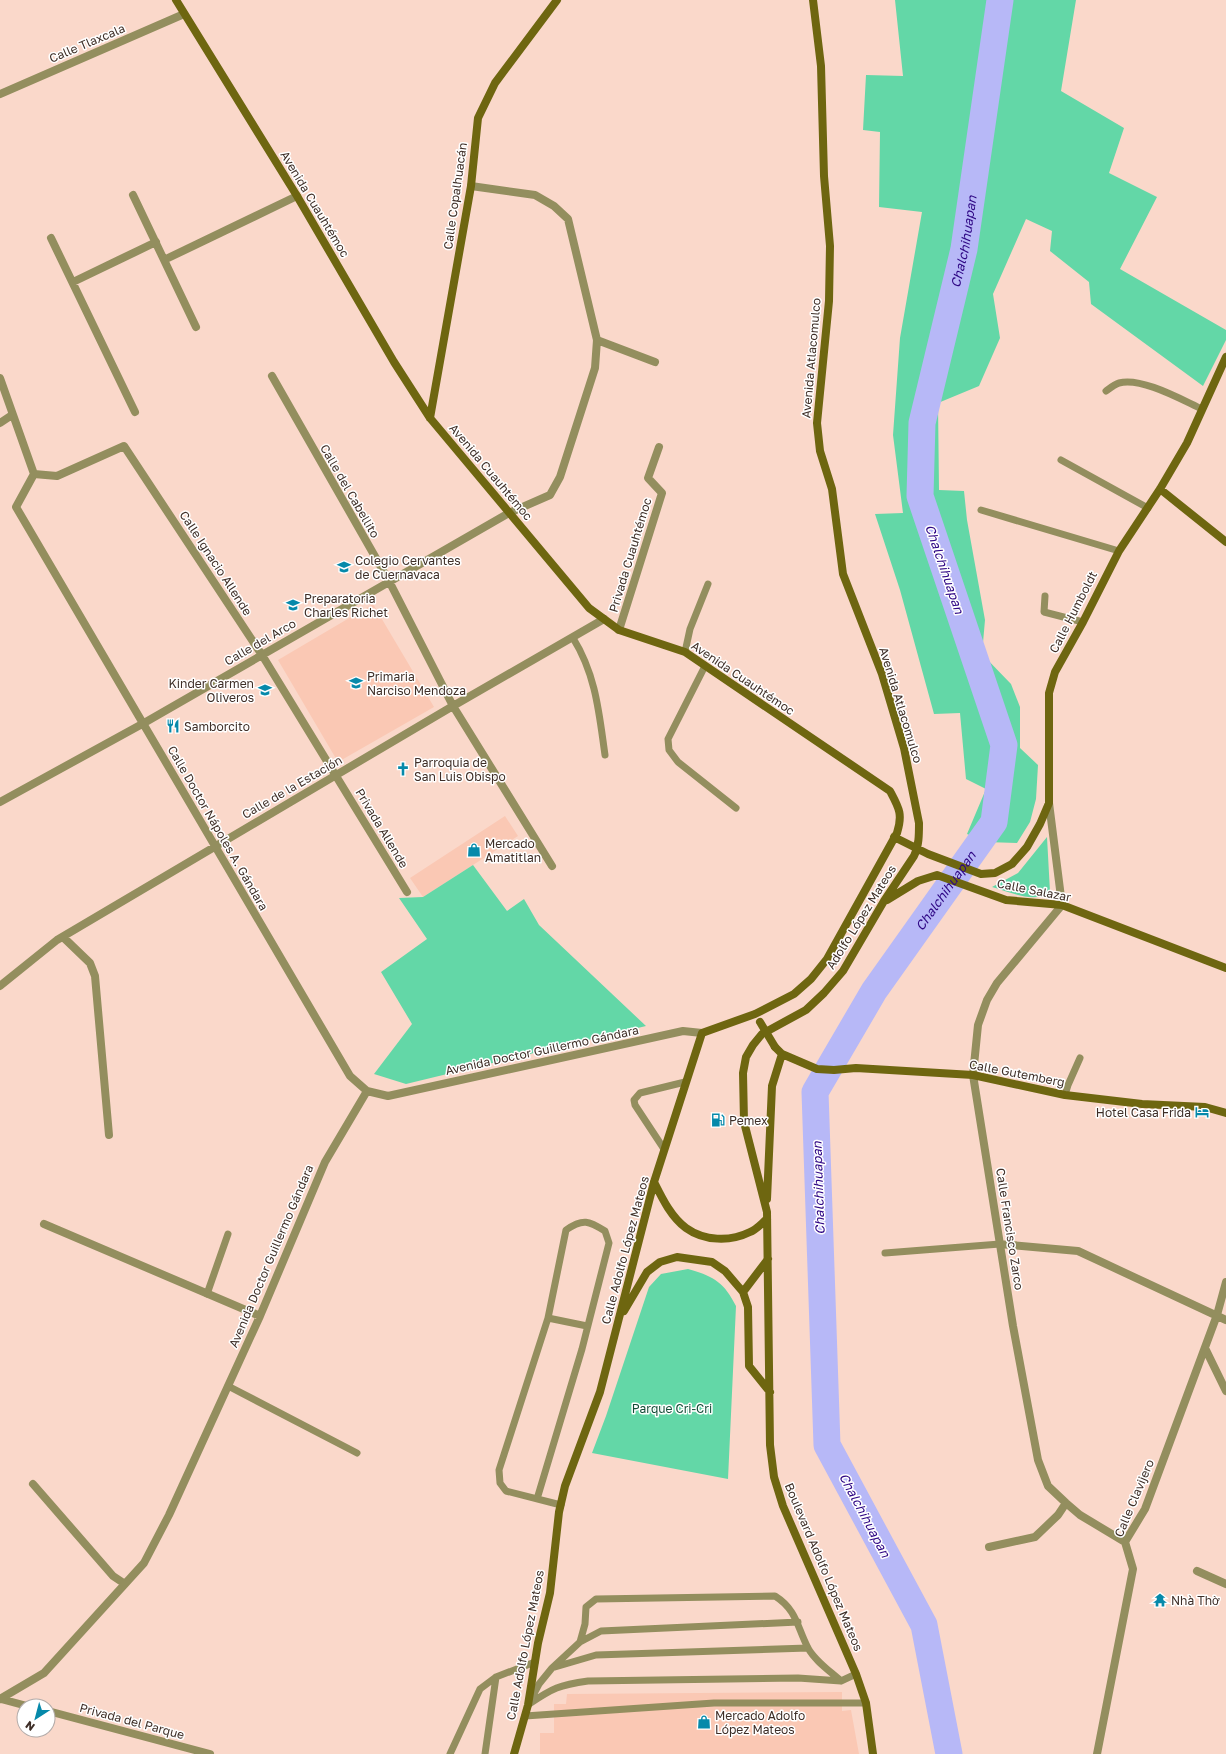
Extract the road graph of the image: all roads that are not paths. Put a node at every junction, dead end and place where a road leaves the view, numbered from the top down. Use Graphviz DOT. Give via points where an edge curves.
graph roads {
  1 [pos="176,0"];
  2 [pos="557,0"];
  3 [pos="812,0"];
  4 [pos="184,14"];
  5 [pos="0,94"];
  6 [pos="471,186"];
  7 [pos="133,195"];
  8 [pos="297,196"];
  9 [pos="52,238"];
  10 [pos="156,242"];
  11 [pos="164,260"];
  12 [pos="73,282"];
  13 [pos="196,327"];
  14 [pos="597,340"];
  15 [pos="1226,356"];
  16 [pos="655,362"];
  17 [pos="272,376"];
  18 [pos="0,378"];
  19 [pos="1106,391"];
  20 [pos="1202,409"];
  21 [pos="135,412"];
  22 [pos="12,415"];
  23 [pos="430,418"];
  24 [pos="0,423"];
  25 [pos="659,447"];
  26 [pos="1061,460"];
  27 [pos="34,474"];
  28 [pos="1160,490"];
  29 [pos="1148,508"];
  30 [pos="981,510"];
  31 [pos="509,512"];
  32 [pos="1226,542"];
  33 [pos="1119,551"];
  34 [pos="389,581"];
  35 [pos="708,584"];
  36 [pos="1045,596"];
  37 [pos="604,619"];
  38 [pos="1083,622"];
  39 [pos="619,630"];
  40 [pos="573,638"];
  41 [pos="685,652"];
  42 [pos="262,655"];
  43 [pos="705,666"];
  44 [pos="453,706"];
  45 [pos="144,723"];
  46 [pos="605,756"];
  47 [pos="336,776"];
  48 [pos="0,802"];
  49 [pos="1049,803"];
  50 [pos="736,808"];
  51 [pos="894,837"];
  52 [pos="215,846"];
  53 [pos="918,849"];
  54 [pos="552,866"];
  55 [pos="407,892"];
  56 [pos="884,902"];
  57 [pos="1062,905"];
  58 [pos="63,937"];
  59 [pos="1226,968"];
  60 [pos="0,986"];
  61 [pos="757,1018"];
  62 [pos="702,1033"];
  63 [pos="782,1054"];
  64 [pos="1080,1058"];
  65 [pos="973,1076"];
  66 [pos="685,1082"];
  67 [pos="367,1091"];
  68 [pos="1065,1095"];
  69 [pos="1226,1113"];
  70 [pos="109,1135"];
  71 [pos="664,1149"];
  72 [pos="654,1182"];
  73 [pos="767,1216"];
  74 [pos="44,1224"];
  75 [pos="228,1234"];
  76 [pos="1000,1244"];
  77 [pos="885,1253"];
  78 [pos="768,1259"];
  79 [pos="1226,1282"];
  80 [pos="743,1292"];
  81 [pos="207,1294"];
  82 [pos="1217,1315"];
  83 [pos="260,1316"];
  84 [pos="548,1318"];
  85 [pos="619,1319"];
  86 [pos="1226,1320"];
  87 [pos="587,1326"];
  88 [pos="1205,1348"];
  89 [pos="228,1386"];
  90 [pos="770,1392"];
  91 [pos="1226,1392"];
  92 [pos="358,1453"];
  93 [pos="33,1484"];
  94 [pos="537,1499"];
  95 [pos="1066,1503"];
  96 [pos="561,1505"];
  97 [pos="1125,1542"];
  98 [pos="989,1546"];
  99 [pos="1197,1571"];
  100 [pos="125,1584"];
  101 [pos="1226,1584"];
  102 [pos="798,1622"];
  103 [pos="580,1642"];
  104 [pos="808,1648"];
  105 [pos="535,1662"];
  106 [pos="552,1668"];
  107 [pos="856,1674"];
  108 [pos="496,1677"];
  109 [pos="841,1681"];
  110 [pos="0,1699"];
  111 [pos="16,1703"];
  112 [pos="866,1703"];
  113 [pos="528,1705"];
  114 [pos="56,1714"];
  115 [pos="524,1716"];
  116 [pos="210,1754"];
  117 [pos="450,1754"];
  118 [pos="485,1754"];
  119 [pos="514,1754"];
  120 [pos="873,1754"];
  121 [pos="1097,1754"];
  1 -- 4 [label="main road, Avenida Cuauhtémoc"];
  2 -- 6 [label="main road, Calle Copalhuacán" via="495,83 478,118"];
  3 -- 53 [label="main road, Avenida Atlacomulco" via="821,66 824,176 830,246 829,301 816,423 820,451 832,489 842,574 882,674 904,748 919,823"];
  4 -- 5 [label="street, Calle Tlaxcala"];
  4 -- 8 [label="main road, Avenida Cuauhtémoc"];
  6 -- 14 [label="street, Calle del Arco" via="535,195 554,206 568,219"];
  6 -- 23 [label="main road, Calle Copalhuacán"];
  7 -- 10 [label="street"];
  8 -- 11 [label="street"];
  8 -- 23 [label="main road, Avenida Cuauhtémoc" via="394,362"];
  9 -- 12 [label="street"];
  10 -- 11 [label="street"];
  10 -- 12 [label="street"];
  11 -- 13 [label="street"];
  12 -- 21 [label="street"];
  14 -- 16 [label="street"];
  14 -- 31 [label="street, Calle del Arco" via="595,368 560,478 550,495"];
  15 -- 20 [label="main road, Calle Humboldt"];
  17 -- 34 [label="street, Calle del Cabellito"];
  18 -- 22 [label="street"];
  19 -- 20 [label="lane" via="1119,383 1135,382"];
  20 -- 28 [label="main road, Calle Humboldt" via="1187,443"];
  22 -- 24 [label="street"];
  22 -- 27 [label="street"];
  23 -- 31 [label="main road, Avenida Cuauhtémoc"];
  25 -- 39 [label="street, Privada Cuauhtémoc" via="648,478 662,492"];
  26 -- 29 [label="lane"];
  27 -- 42 [label="street, Calle Ignacio Allende" via="57,476 124,446"];
  27 -- 45 [label="street, Calle Doctor Nápoles A. Gándara" via="16,507"];
  28 -- 29 [label="main road, Calle Humboldt"];
  28 -- 32 [label="main road"];
  29 -- 33 [label="main road, Calle Humboldt"];
  30 -- 33 [label="lane"];
  31 -- 34 [label="street, Calle del Arco"];
  31 -- 37 [label="main road, Avenida Cuauhtémoc" via="589,608"];
  33 -- 38 [label="main road, Calle Humboldt"];
  34 -- 42 [label="street, Calle del Arco"];
  34 -- 44 [label="street, Calle del Cabellito"];
  35 -- 41 [label="lane" via="690,629"];
  36 -- 38 [label="lane" via="1044,612"];
  37 -- 39 [label="main road, Avenida Cuauhtémoc"];
  37 -- 40 [label="street, Calle de la Estación"];
  38 -- 49 [label="main road, Calle Humboldt" via="1055,672 1048,693"];
  39 -- 41 [label="main road, Avenida Cuauhtémoc"];
  40 -- 44 [label="street, Calle de la Estación"];
  40 -- 46 [label="lane" via="582,652 597,694"];
  41 -- 43 [label="main road, Avenida Cuauhtémoc"];
  42 -- 45 [label="street, Calle del Arco"];
  42 -- 47 [label="street, Calle Ignacio Allende"];
  43 -- 50 [label="lane" via="668,739 670,750 678,762"];
  43 -- 51 [label="main road, Avenida Cuauhtémoc" via="890,791 900,809 900,822"];
  44 -- 47 [label="street, Calle de la Estación"];
  44 -- 54 [label="street, Calle del Cabellito"];
  45 -- 48 [label="street, Calle del Arco"];
  45 -- 52 [label="street, Calle Doctor Nápoles A. Gándara"];
  47 -- 52 [label="street, Calle de la Estación"];
  47 -- 55 [label="street, Privada Allende"];
  49 -- 53 [label="main road" via="1027,847 1012,864 995,873 980,874"];
  49 -- 57 [label="street, Calle Humboldt"];
  51 -- 53 [label="main road"];
  51 -- 61 [label="main road" via="827,959 811,979 794,994"];
  52 -- 58 [label="street, Calle de la Estación"];
  52 -- 67 [label="street, Calle Doctor Nápoles A. Gándara" via="350,1076"];
  53 -- 56 [label="main road, Adolfo López Mateos"];
  56 -- 57 [label="main road, Calle Salazar" via="918,881 937,875 1006,900"];
  56 -- 73 [label="main road, Adolfo López Mateos" via="843,971 824,993 806,1010 762,1034 746,1057 743,1073 744,1122"];
  57 -- 59 [label="main road, Calle Salazar"];
  57 -- 65 [label="street, Calle Francisco Zarco" via="997,983 987,1000 978,1025"];
  58 -- 60 [label="street, Calle de la Estación"];
  58 -- 70 [label="street" via="90,963 96,976"];
  61 -- 62 [label="main road"];
  61 -- 63 [label="main road, Calle Gutemberg, bridge"];
  62 -- 66 [label="main road, Calle Adolfo López Mateos"];
  62 -- 67 [label="street, Avenida Doctor Guillermo Gándara" via="683,1031 388,1096"];
  63 -- 65 [label="main road, Calle Gutemberg" via="817,1069 856,1068"];
  63 -- 73 [label="main road" via="772,1086"];
  64 -- 68 [label="lane"];
  65 -- 68 [label="main road, Calle Gutemberg"];
  65 -- 76 [label="street, Calle Francisco Zarco"];
  66 -- 71 [label="main road, Calle Adolfo López Mateos"];
  66 -- 71 [label="lane" via="640,1093 634,1100"];
  67 -- 83 [label="street, Avenida Doctor Guillermo Gándara" via="325,1162"];
  68 -- 69 [label="main road, Calle Gutemberg" via="1142,1104 1205,1107"];
  71 -- 72 [label="main road, Calle Adolfo López Mateos"];
  72 -- 73 [label="main road" via="674,1216 686,1228 699,1235 718,1239 733,1238 751,1232"];
  72 -- 85 [label="main road, Calle Adolfo López Mateos"];
  73 -- 78 [label="main road, Boulevard Adolfo López Mateos"];
  74 -- 81 [label="street"];
  75 -- 81 [label="lane"];
  76 -- 77 [label="lane"];
  76 -- 82 [label="street" via="1078,1251"];
  76 -- 95 [label="street, Calle Francisco Zarco" via="1038,1460 1048,1486"];
  78 -- 80 [label="main road"];
  78 -- 90 [label="main road, Boulevard Adolfo López Mateos"];
  79 -- 82 [label="street, Calle Clavijero"];
  80 -- 85 [label="main road" via="726,1271 712,1262 677,1257 660,1262 647,1272"];
  80 -- 90 [label="main road" via="748,1307 749,1366"];
  81 -- 83 [label="street"];
  82 -- 86 [label="street"];
  82 -- 88 [label="street, Calle Clavijero"];
  83 -- 89 [label="street, Avenida Doctor Guillermo Gándara"];
  84 -- 87 [label="lane"];
  84 -- 87 [label="lane" via="566,1230 576,1223 590,1222 605,1231 609,1242"];
  84 -- 94 [label="lane" via="499,1470 500,1483 506,1491"];
  85 -- 96 [label="main road, Calle Adolfo López Mateos" via="600,1392 565,1486"];
  87 -- 94 [label="lane"];
  88 -- 91 [label="street"];
  88 -- 97 [label="street, Calle Clavijero" via="1145,1508"];
  89 -- 92 [label="lane"];
  89 -- 100 [label="street, Avenida Doctor Guillermo Gándara" via="169,1515 144,1563"];
  90 -- 107 [label="main road, Boulevard Adolfo López Mateos" via="770,1445 774,1477"];
  93 -- 100 [label="street" via="113,1576"];
  94 -- 96 [label="lane"];
  95 -- 97 [label="street, Calle Francisco Zarco" via="1080,1515"];
  95 -- 98 [label="street" via="1058,1515 1035,1537"];
  96 -- 105 [label="main road, Calle Adolfo López Mateos" via="550,1593"];
  97 -- 121 [label="street, Calle Clavijero" via="1133,1569"];
  99 -- 101 [label="street"];
  100 -- 110 [label="street, Avenida Doctor Guillermo Gándara" via="44,1673"];
  102 -- 103 [label="lane" via="601,1631"];
  102 -- 103 [label="lane" via="782,1601 774,1596 596,1599 586,1607 586,1624"];
  102 -- 104 [label="lane"];
  103 -- 106 [label="lane"];
  104 -- 106 [label="lane" via="596,1655"];
  104 -- 109 [label="lane"];
  105 -- 108 [label="lane"];
  105 -- 113 [label="main road, Calle Adolfo López Mateos"];
  106 -- 113 [label="lane" via="539,1684"];
  107 -- 109 [label="lane"];
  107 -- 112 [label="main road, Boulevard Adolfo López Mateos"];
  108 -- 117 [label="lane" via="480,1689"];
  108 -- 118 [label="lane"];
  109 -- 113 [label="lane" via="798,1678 588,1681 550,1690"];
  110 -- 111 [label="street"];
  112 -- 115 [label="lane" via="714,1703"];
  112 -- 120 [label="main road, Boulevard Adolfo López Mateos"];
  113 -- 115 [label="main road, Calle Adolfo López Mateos"];
  114 -- 116 [label="street, Privada del Parque"];
  115 -- 119 [label="main road, Calle Adolfo López Mateos"];
}
